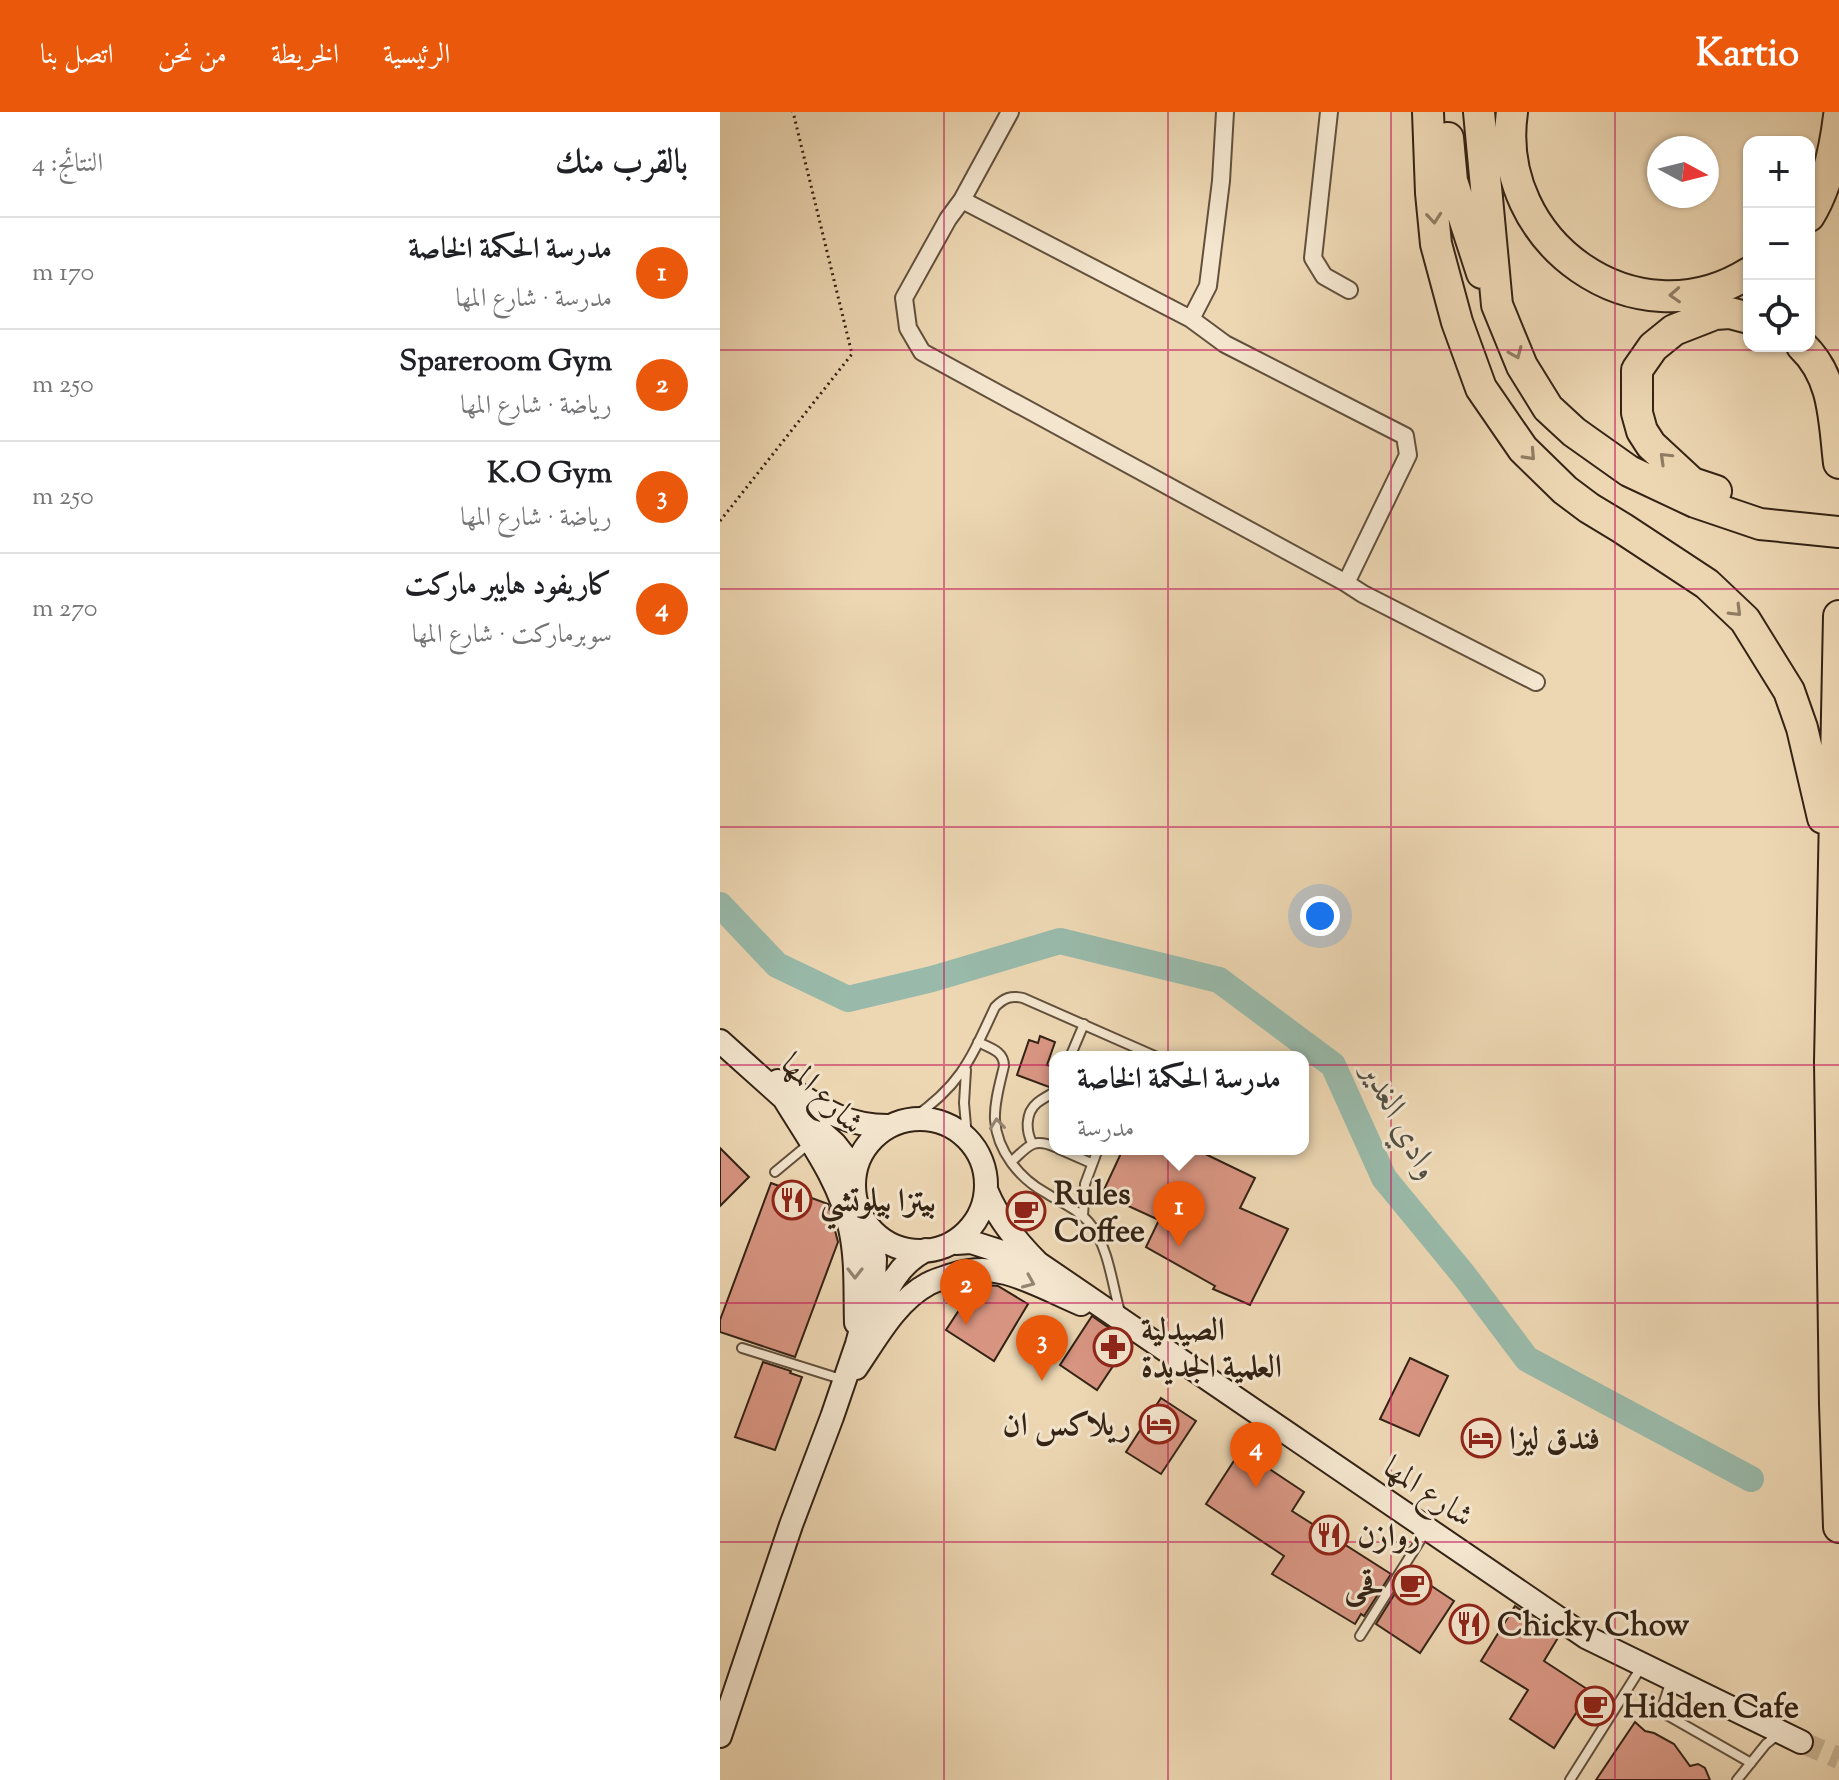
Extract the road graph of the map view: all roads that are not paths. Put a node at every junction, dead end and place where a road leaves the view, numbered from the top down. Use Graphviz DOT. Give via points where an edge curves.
graph roads {
  1 [pos="1010,112"];
  2 [pos="1225,112"];
  3 [pos="1329,112"];
  4 [pos="1428,112"];
  5 [pos="1445,112"];
  6 [pos="1479,112"];
  7 [pos="1512,112"];
  8 [pos="1839,116"];
  9 [pos="962,200"];
  10 [pos="1814,208"];
  11 [pos="1743,276"];
  12 [pos="1349,290"];
  13 [pos="1497,305"];
  14 [pos="1743,316"];
  15 [pos="1191,319"];
  16 [pos="1809,352"];
  17 [pos="1839,463"];
  18 [pos="1829,524"];
  19 [pos="1346,583"];
  20 [pos="1839,616"];
  21 [pos="1536,682"];
  22 [pos="1834,867"];
  23 [pos="1084,1024"];
  24 [pos="720,1041"];
  25 [pos="978,1042"];
  26 [pos="1073,1051"];
  27 [pos="1138,1051"];
  28 [pos="740,1058"];
  29 [pos="966,1068"];
  30 [pos="1049,1095"];
  31 [pos="785,1100"];
  32 [pos="913,1118"];
  33 [pos="888,1126"];
  34 [pos="967,1137"];
  35 [pos="811,1142"];
  36 [pos="1032,1143"];
  37 [pos="1049,1145"];
  38 [pos="1073,1155"];
  39 [pos="1095,1155"];
  40 [pos="1011,1162"];
  41 [pos="1091,1163"];
  42 [pos="775,1172"];
  43 [pos="854,1179"];
  44 [pos="987,1192"];
  45 [pos="1083,1216"];
  46 [pos="869,1231"];
  47 [pos="956,1243"];
  48 [pos="926,1250"];
  49 [pos="1038,1263"];
  50 [pos="1122,1321"];
  51 [pos="857,1344"];
  52 [pos="742,1348"];
  53 [pos="850,1375"];
  54 [pos="1839,1527"];
  55 [pos="1427,1529"];
  56 [pos="1360,1636"];
  57 [pos="1643,1665"];
  58 [pos="1671,1679"];
  59 [pos="1779,1733"];
  60 [pos="720,1736"];
  61 [pos="1801,1742"];
  62 [pos="1751,1763"];
  63 [pos="1570,1780"];
  64 [pos="1737,1780"];
  1 -- 9 [label="street"];
  2 -- 15 [label="street" via="1208,286"];
  3 -- 12 [label="street" via="1313,258 1324,276"];
  4 -- 22 [label="highway, one-way" via="1436,244 1481,388 1523,449 1565,490 1707,584 1745,620 1789,691"];
  5 -- 13 [label="highway" via="1452,181 1485,284"];
  6 -- 13 [label="highway"];
  11 -- 7 [label="highway, one-way" via="1697,294 1665,297 1615,287 1591,275 1545,238 1529,212 1514,170"];
  8 -- 10 [label="highway"];
  9 -- 15 [label="street"];
  9 -- 19 [label="street" via="904,298 908,328 922,352"];
  13 -- 18 [label="highway, one-way" via="1522,366 1548,408 1629,471 1760,524"];
  18 -- 14 [label="highway, one-way" via="1692,483 1642,431 1637,370 1653,347 1674,330 1715,314"];
  15 -- 19 [label="street" via="1225,344 1405,436 1408,455"];
  16 -- 17 [label="highway" via="1831,395"];
  19 -- 21 [label="street"];
  20 -- 22 [label="highway"];
  22 -- 54 [label="highway" via="1830,1062"];
  23 -- 25 [label="lane" via="1010,997 995,1007"];
  23 -- 26 [label="lane"];
  23 -- 27 [label="lane"];
  24 -- 28 [label="street, شارع المها"];
  25 -- 29 [label="lane"];
  40 -- 25 [label="lane, one-way" via="994,1118 1004,1058"];
  28 -- 31 [label="street, شارع المها"];
  28 -- 33 [label="street, شارع المها" via="841,1119"];
  29 -- 32 [label="lane" via="934,1104"];
  29 -- 34 [label="lane"];
  30 -- 36 [label="lane" via="1030,1113 1027,1129"];
  31 -- 35 [label="street"];
  31 -- 43 [label="street, شارع المها" via="835,1144"];
  32 -- 33 [label="street"];
  32 -- 34 [label="street" via="942,1122"];
  33 -- 43 [label="street" via="860,1156"];
  34 -- 44 [label="street" via="984,1166"];
  35 -- 42 [label="lane"];
  35 -- 51 [label="street, one-way" via="843,1201 850,1228"];
  36 -- 37 [label="lane"];
  36 -- 40 [label="lane"];
  38 -- 41 [label="lane"];
  39 -- 41 [label="lane"];
  40 -- 45 [label="lane" via="1042,1192"];
  41 -- 45 [label="lane"];
  43 -- 46 [label="street" via="856,1204"];
  44 -- 47 [label="street" via="976,1220"];
  44 -- 49 [label="street, شارع المها" via="995,1211"];
  45 -- 50 [label="lane" via="1098,1236"];
  46 -- 48 [label="street" via="904,1250"];
  46 -- 51 [label="street" via="874,1282"];
  47 -- 48 [label="street"];
  47 -- 49 [label="street, شارع المها" via="971,1242"];
  48 -- 53 [label="street" via="906,1264 884,1296"];
  49 -- 50 [label="street, شارع المها"];
  53 -- 50 [label="street, one-way" via="910,1298 928,1284 966,1270 1024,1279"];
  50 -- 55 [label="street, شارع المها"];
  51 -- 53 [label="street"];
  52 -- 53 [label="lane"];
  53 -- 60 [label="street" via="791,1525"];
  55 -- 56 [label="lane"];
  55 -- 57 [label="street, شارع المها" via="1586,1637"];
  57 -- 58 [label="street, شارع المها"];
  57 -- 63 [label="lane"];
  58 -- 59 [label="street, شارع المها"];
  58 -- 62 [label="lane" via="1663,1705 1667,1715"];
  59 -- 61 [label="street, شارع المها"];
  59 -- 62 [label="lane"];
  62 -- 64 [label="lane"];
}
